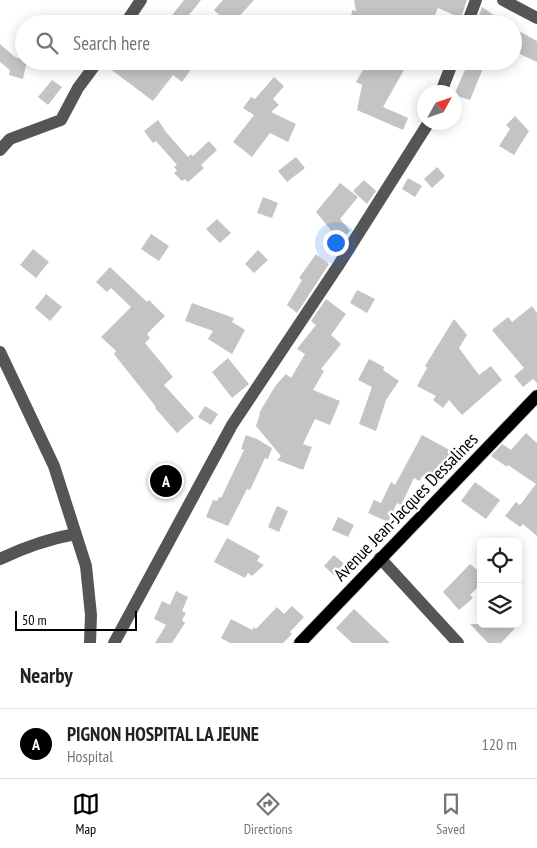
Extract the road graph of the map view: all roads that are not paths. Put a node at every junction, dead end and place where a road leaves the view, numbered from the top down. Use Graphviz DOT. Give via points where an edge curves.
graph roads {
  1 [pos="141,0"];
  2 [pos="476,0"];
  3 [pos="503,0"];
  4 [pos="131,15"];
  5 [pos="470,15"];
  6 [pos="537,18"];
  7 [pos="91,70"];
  8 [pos="449,70"];
  9 [pos="443,85"];
  10 [pos="424,130"];
  11 [pos="0,150"];
  12 [pos="0,352"];
  13 [pos="537,396"];
  14 [pos="75,534"];
  15 [pos="380,558"];
  16 [pos="0,559"];
  17 [pos="90,643"];
  18 [pos="114,643"];
  19 [pos="300,643"];
  20 [pos="458,643"];
  1 -- 4 [label="street"];
  2 -- 5 [label="street"];
  3 -- 6 [label="street"];
  7 -- 11 [label="street" via="61,120 10,139"];
  8 -- 9 [label="street"];
  10 -- 18 [label="street" via="232,425"];
  12 -- 14 [label="street" via="54,466"];
  13 -- 15 [label="main road, Avenue Jean-Jacques Dessalines"];
  14 -- 16 [label="street" via="26,546"];
  14 -- 17 [label="street" via="86,566"];
  15 -- 19 [label="main road, Avenue Jean-Jacques Dessalines"];
  15 -- 20 [label="street"];
}
